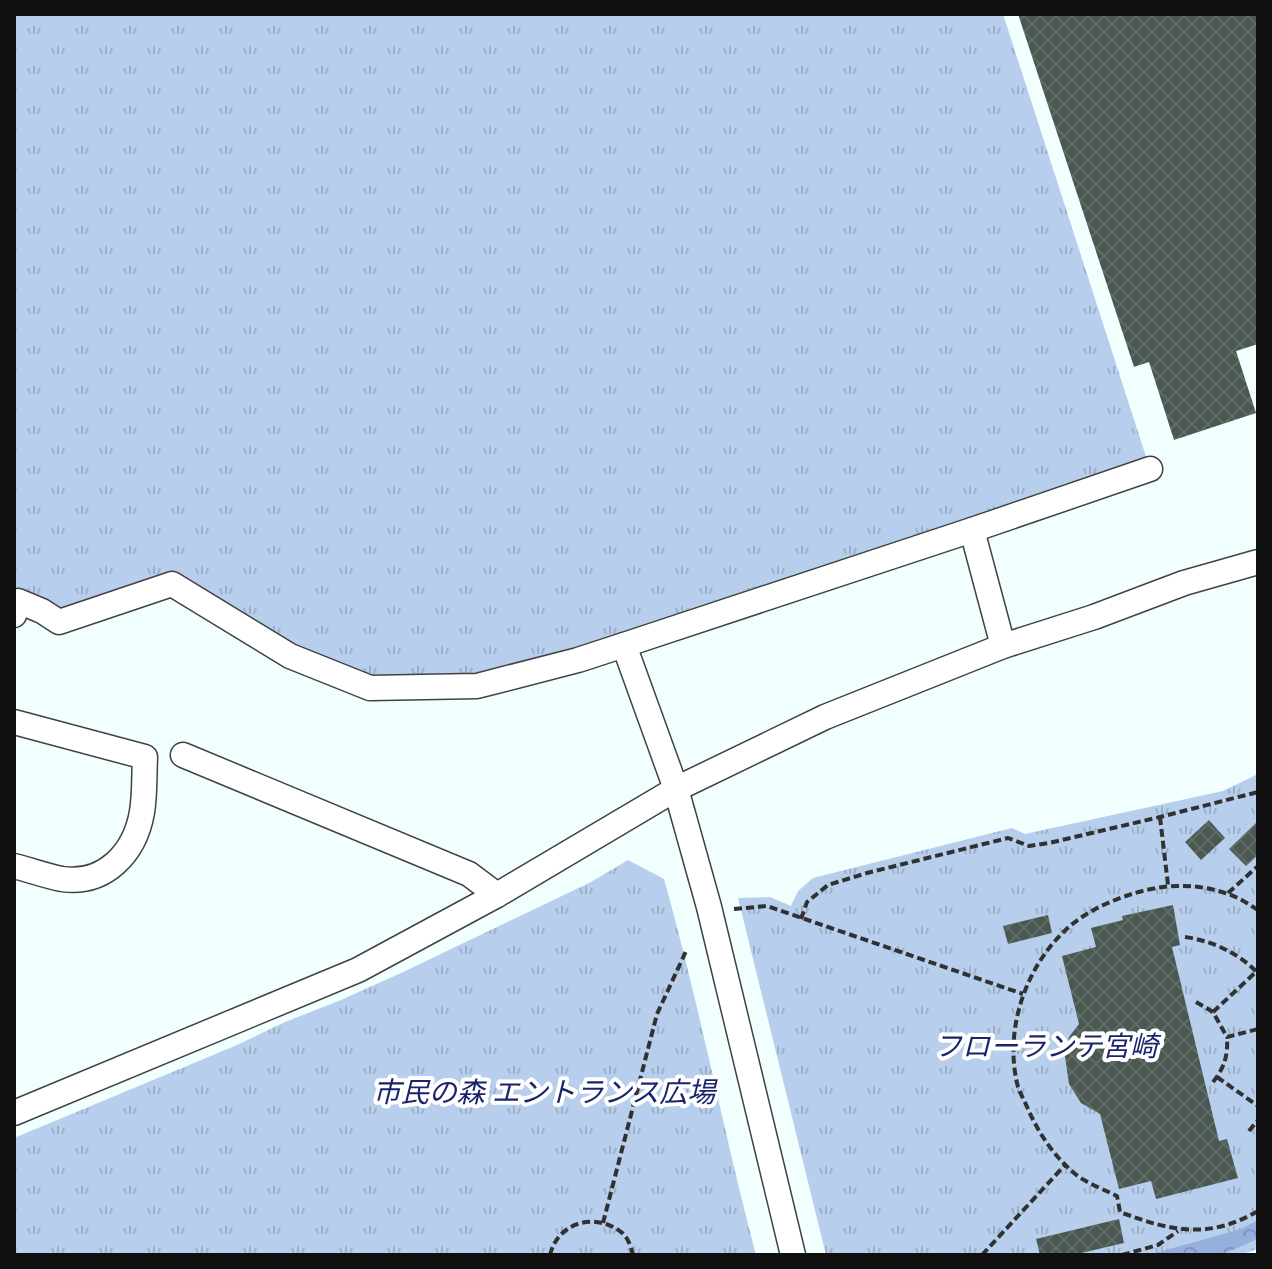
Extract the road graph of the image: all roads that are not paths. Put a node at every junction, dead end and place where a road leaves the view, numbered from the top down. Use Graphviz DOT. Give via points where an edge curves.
graph roads {
  1 [pos="1150,469"];
  2 [pos="972,530"];
  3 [pos="1258,562"];
  4 [pos="14,615"];
  5 [pos="624,645"];
  6 [pos="1003,646"];
  7 [pos="14,722"];
  8 [pos="183,755"];
  9 [pos="676,789"];
  10 [pos="14,866"];
  11 [pos="497,895"];
  12 [pos="14,1113"];
  13 [pos="793,1255"];
  1 -- 2 [label="street"];
  2 -- 5 [label="street"];
  2 -- 6 [label="street"];
  3 -- 6 [label="street"];
  4 -- 5 [label="street" via="18,601 59,622 172,584 290,656 370,688 477,686"];
  5 -- 9 [label="street"];
  6 -- 9 [label="street" via="825,717"];
  7 -- 10 [label="street" via="145,757 142,812 133,841 113,867 90,878 63,879"];
  8 -- 11 [label="street" via="469,874"];
  9 -- 11 [label="street"];
  9 -- 13 [label="street"];
  11 -- 12 [label="street" via="358,970"];
}
